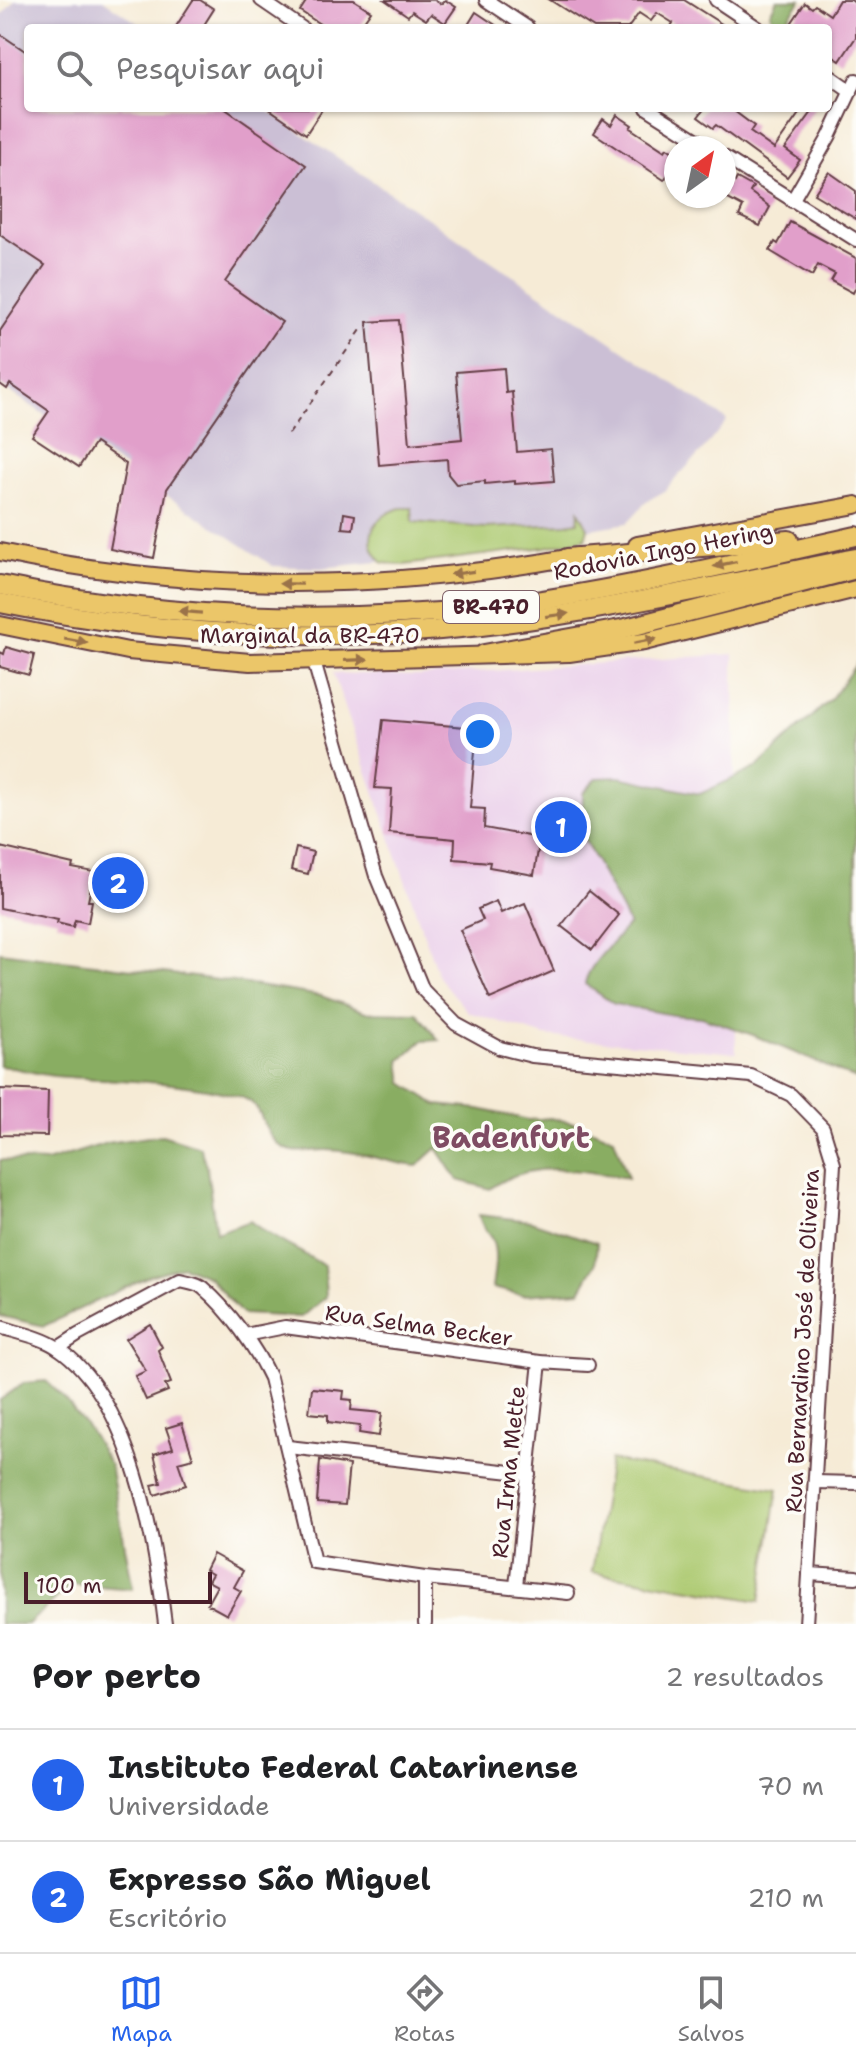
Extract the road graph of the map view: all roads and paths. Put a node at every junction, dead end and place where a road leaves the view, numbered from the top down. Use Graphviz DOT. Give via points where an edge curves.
graph roads {
  1 [pos="261,0"];
  2 [pos="486,0"];
  3 [pos="716,0"];
  4 [pos="296,24"];
  5 [pos="522,24"];
  6 [pos="752,24"];
  7 [pos="832,77"];
  8 [pos="854,85"];
  9 [pos="653,112"];
  10 [pos="691,136"];
  11 [pos="736,165"];
  12 [pos="792,201"];
  13 [pos="856,240"];
  14 [pos="363,327"];
  15 [pos="289,434"];
  16 [pos="856,505"];
  17 [pos="856,535"];
  18 [pos="0,552"];
  19 [pos="567,558"];
  20 [pos="856,558"];
  21 [pos="856,569"];
  22 [pos="0,585"];
  23 [pos="856,589"];
  24 [pos="0,603"];
  25 [pos="0,625"];
  26 [pos="484,654"];
  27 [pos="314,662"];
  28 [pos="0,1327"];
  29 [pos="245,1335"];
  30 [pos="58,1348"];
  31 [pos="540,1362"];
  32 [pos="588,1365"];
  33 [pos="288,1447"];
  34 [pos="529,1474"];
  35 [pos="816,1482"];
  36 [pos="856,1483"];
  37 [pos="809,1574"];
  38 [pos="856,1577"];
  39 [pos="425,1578"];
  40 [pos="516,1586"];
  41 [pos="568,1593"];
  42 [pos="165,1624"];
  43 [pos="425,1624"];
  44 [pos="806,1624"];
  1 -- 4 [label="street"];
  2 -- 5 [label="street"];
  3 -- 6 [label="street"];
  7 -- 8 [label="street"];
  8 -- 12 [label="street"];
  9 -- 10 [label="street"];
  11 -- 12 [label="street"];
  12 -- 13 [label="street"];
  14 -- 15 [label="path"];
  16 -- 19 [label="main road"];
  17 -- 19 [label="highway"];
  17 -- 22 [label="highway, Rodovia Ingo Hering / BR-470, one-way" via="587,592 479,609 344,617 177,611"];
  19 -- 18 [label="main road, one-way" via="369,582 243,584"];
  24 -- 20 [label="highway, Rodovia Ingo Hering / BR-470, one-way" via="228,634 343,635 480,626 589,610"];
  21 -- 26 [label="highway" via="626,628"];
  26 -- 23 [label="main road, Marginal da BR-470, one-way" via="569,653 644,642"];
  25 -- 27 [label="main road, Marginal da BR-470, one-way" via="128,651"];
  27 -- 26 [label="main road, Marginal da BR-470, one-way"];
  27 -- 35 [label="street, Rua Bernardino José de Oliveira" via="376,876 423,990 456,1024 500,1048 532,1056 751,1076 791,1095 823,1128 834,1164"];
  28 -- 30 [label="street"];
  29 -- 30 [label="street" via="201,1285 180,1280"];
  29 -- 31 [label="street, Rua Selma Becker" via="285,1327"];
  29 -- 33 [label="street" via="270,1378"];
  30 -- 42 [label="street" via="101,1395 120,1432 149,1528"];
  31 -- 32 [label="street, Rua Selma Becker"];
  31 -- 34 [label="street, Rua Irma Mette"];
  33 -- 34 [label="street"];
  33 -- 39 [label="street" via="314,1562"];
  34 -- 40 [label="street, Rua Irma Mette"];
  35 -- 36 [label="street"];
  35 -- 37 [label="street, Rua Bernardino José de Oliveira"];
  37 -- 38 [label="street"];
  37 -- 44 [label="street, Rua Bernardino José de Oliveira"];
  39 -- 40 [label="street"];
  39 -- 43 [label="street"];
  40 -- 41 [label="street"];
}
